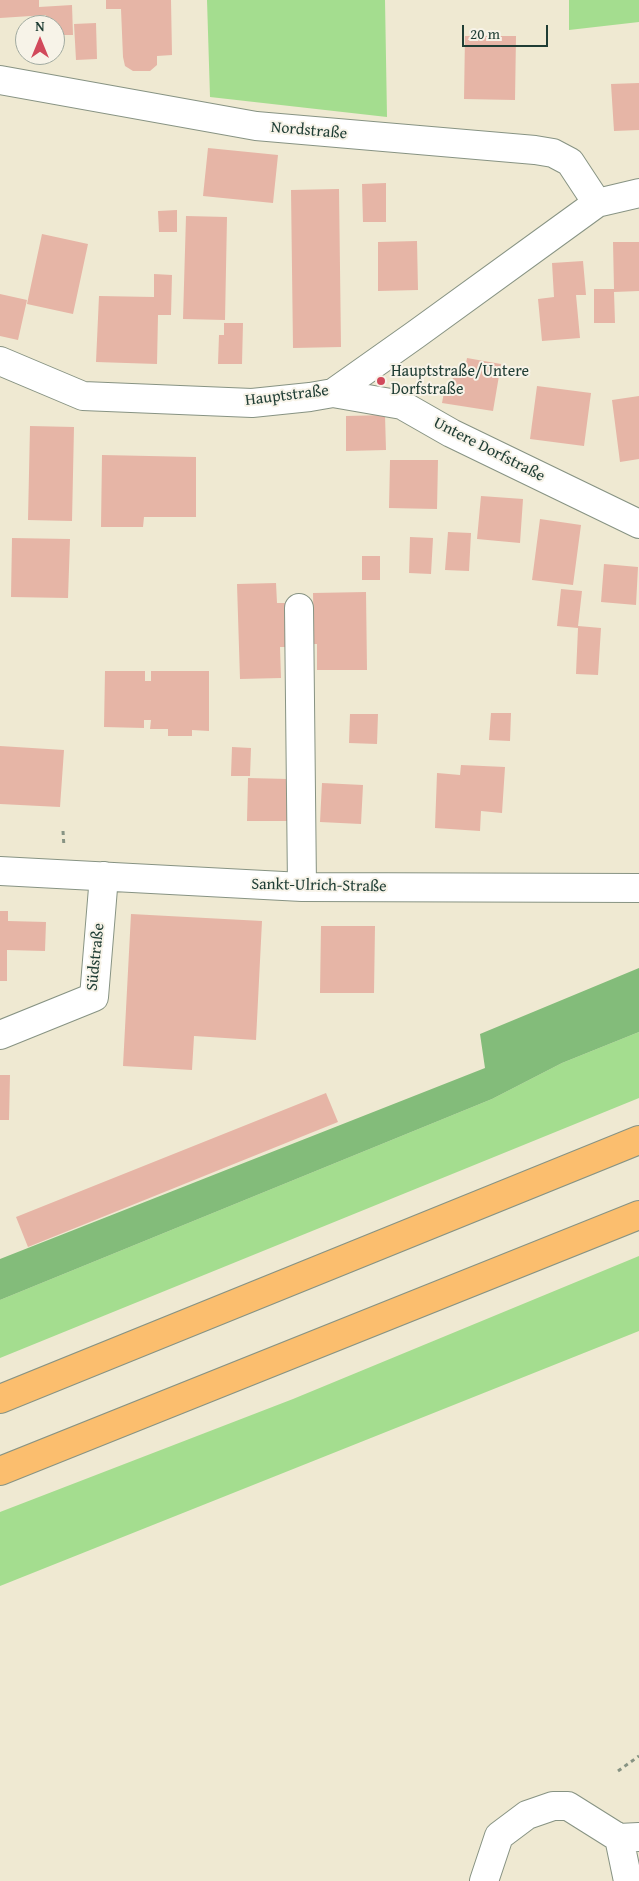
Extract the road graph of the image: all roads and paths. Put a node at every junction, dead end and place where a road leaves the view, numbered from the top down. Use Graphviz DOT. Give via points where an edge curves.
graph roads {
  1 [pos="0,80"];
  2 [pos="639,193"];
  3 [pos="596,203"];
  4 [pos="0,361"];
  5 [pos="333,393"];
  6 [pos="639,524"];
  7 [pos="299,608"];
  8 [pos="0,872"];
  9 [pos="104,876"];
  10 [pos="302,887"];
  11 [pos="639,888"];
  12 [pos="0,1035"];
  13 [pos="639,1140"];
  14 [pos="639,1215"];
  15 [pos="0,1399"];
  16 [pos="0,1471"];
  17 [pos="639,1756"];
  18 [pos="618,1771"];
  19 [pos="629,1838"];
  20 [pos="484,1881"];
  21 [pos="628,1881"];
  1 -- 3 [label="street, Nordstraße" via="256,126 553,153 570,162"];
  2 -- 3 [label="street, Hauptstraße"];
  3 -- 5 [label="street, Hauptstraße"];
  4 -- 5 [label="street, Hauptstraße" via="83,396 252,403"];
  5 -- 6 [label="street, Untere Dorfstraße" via="402,405"];
  7 -- 10 [label="street"];
  8 -- 9 [label="street, Sankt-Ulrich-Straße"];
  9 -- 10 [label="street, Sankt-Ulrich-Straße"];
  9 -- 12 [label="street, Südstraße" via="94,997"];
  10 -- 11 [label="street, Sankt-Ulrich-Straße"];
  13 -- 15 [label="highway"];
  14 -- 16 [label="highway"];
  17 -- 18 [label="path"];
  19 -- 20 [label="street" via="568,1806 553,1806 527,1815 499,1836"];
  19 -- 21 [label="street"];
}
